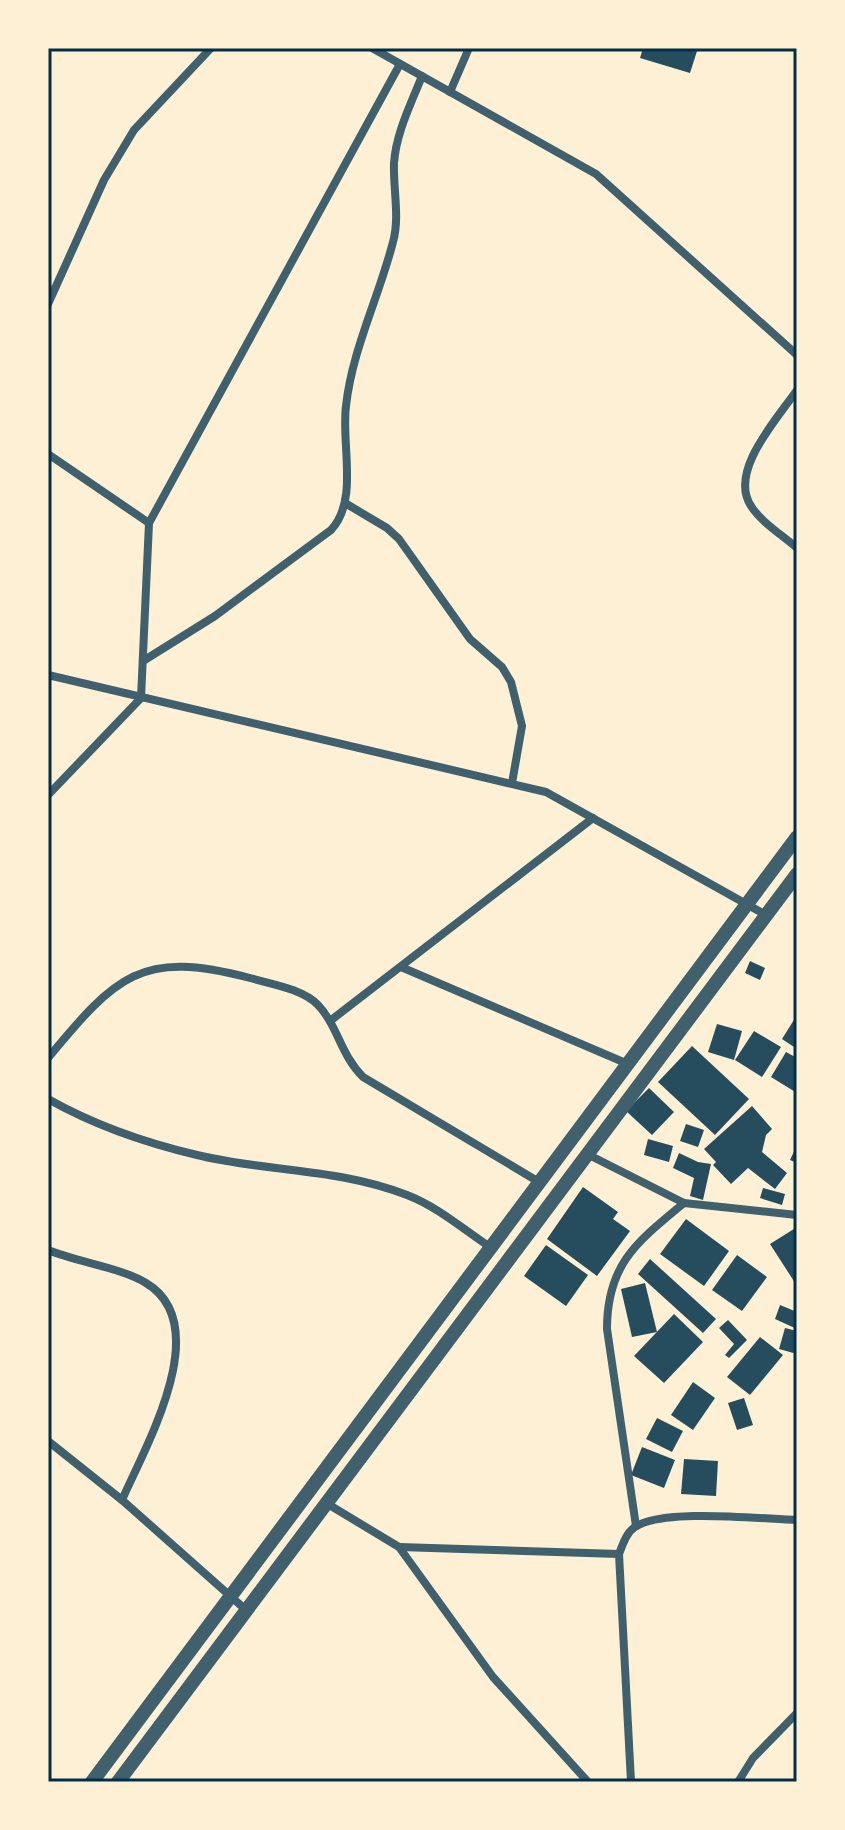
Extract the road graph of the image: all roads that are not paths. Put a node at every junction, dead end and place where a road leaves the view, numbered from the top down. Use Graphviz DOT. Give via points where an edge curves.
graph roads {
  1 [pos="211,48"];
  2 [pos="372,48"];
  3 [pos="469,48"];
  4 [pos="400,64"];
  5 [pos="422,76"];
  6 [pos="450,92"];
  7 [pos="48,304"];
  8 [pos="797,355"];
  9 [pos="797,390"];
  10 [pos="48,454"];
  11 [pos="345,503"];
  12 [pos="149,523"];
  13 [pos="797,548"];
  14 [pos="143,661"];
  15 [pos="48,675"];
  16 [pos="141,698"];
  17 [pos="512,783"];
  18 [pos="48,795"];
  19 [pos="593,818"];
  20 [pos="797,837"];
  21 [pos="797,874"];
  22 [pos="747,904"];
  23 [pos="766,915"];
  24 [pos="401,967"];
  25 [pos="330,1021"];
  26 [pos="48,1058"];
  27 [pos="628,1064"];
  28 [pos="48,1099"];
  29 [pos="587,1154"];
  30 [pos="539,1182"];
  31 [pos="684,1203"];
  32 [pos="797,1215"];
  33 [pos="490,1247"];
  34 [pos="48,1250"];
  35 [pos="48,1441"];
  36 [pos="122,1500"];
  37 [pos="326,1503"];
  38 [pos="797,1520"];
  39 [pos="636,1526"];
  40 [pos="399,1547"];
  41 [pos="619,1554"];
  42 [pos="231,1596"];
  43 [pos="246,1610"];
  44 [pos="797,1713"];
  45 [pos="92,1782"];
  46 [pos="118,1782"];
  47 [pos="588,1782"];
  48 [pos="631,1782"];
  49 [pos="738,1782"];
  1 -- 7 [label="street" via="134,130 104,180"];
  2 -- 4 [label="street"];
  3 -- 6 [label="street"];
  4 -- 5 [label="street"];
  4 -- 12 [label="street"];
  5 -- 6 [label="street"];
  5 -- 11 [label="street" via="397,140 394,239 346,406"];
  6 -- 8 [label="street" via="596,174"];
  9 -- 13 [label="street" via="754,453 744,480 751,507"];
  10 -- 12 [label="street"];
  11 -- 14 [label="street" via="331,530 215,616"];
  11 -- 17 [label="street" via="399,539 470,639 511,682 522,726"];
  12 -- 14 [label="street"];
  14 -- 16 [label="street"];
  15 -- 16 [label="street"];
  16 -- 17 [label="street"];
  16 -- 18 [label="street"];
  17 -- 19 [label="street" via="546,792"];
  19 -- 22 [label="street"];
  19 -- 24 [label="street"];
  20 -- 22 [label="street"];
  21 -- 23 [label="street"];
  22 -- 23 [label="street"];
  22 -- 27 [label="street"];
  23 -- 29 [label="street"];
  24 -- 25 [label="street"];
  24 -- 27 [label="street"];
  25 -- 26 [label="street" via="316,1002 284,987 214,968 154,967 109,992"];
  25 -- 30 [label="street" via="349,1062 363,1077"];
  27 -- 30 [label="street"];
  28 -- 33 [label="street" via="109,1129 198,1156 360,1180 409,1196 449,1216"];
  29 -- 31 [label="street"];
  29 -- 37 [label="street"];
  30 -- 33 [label="street"];
  31 -- 32 [label="street"];
  31 -- 39 [label="street" via="643,1237 622,1263 607,1311"];
  33 -- 42 [label="street"];
  34 -- 36 [label="street" via="146,1282 168,1302 176,1328 169,1390"];
  35 -- 36 [label="street"];
  36 -- 42 [label="street"];
  37 -- 40 [label="street"];
  37 -- 43 [label="street"];
  38 -- 39 [label="street" via="664,1518"];
  39 -- 41 [label="street"];
  40 -- 41 [label="street"];
  40 -- 47 [label="street" via="493,1677"];
  41 -- 48 [label="street"];
  42 -- 43 [label="street"];
  42 -- 45 [label="street"];
  43 -- 46 [label="street"];
  44 -- 49 [label="street" via="753,1758"];
}
